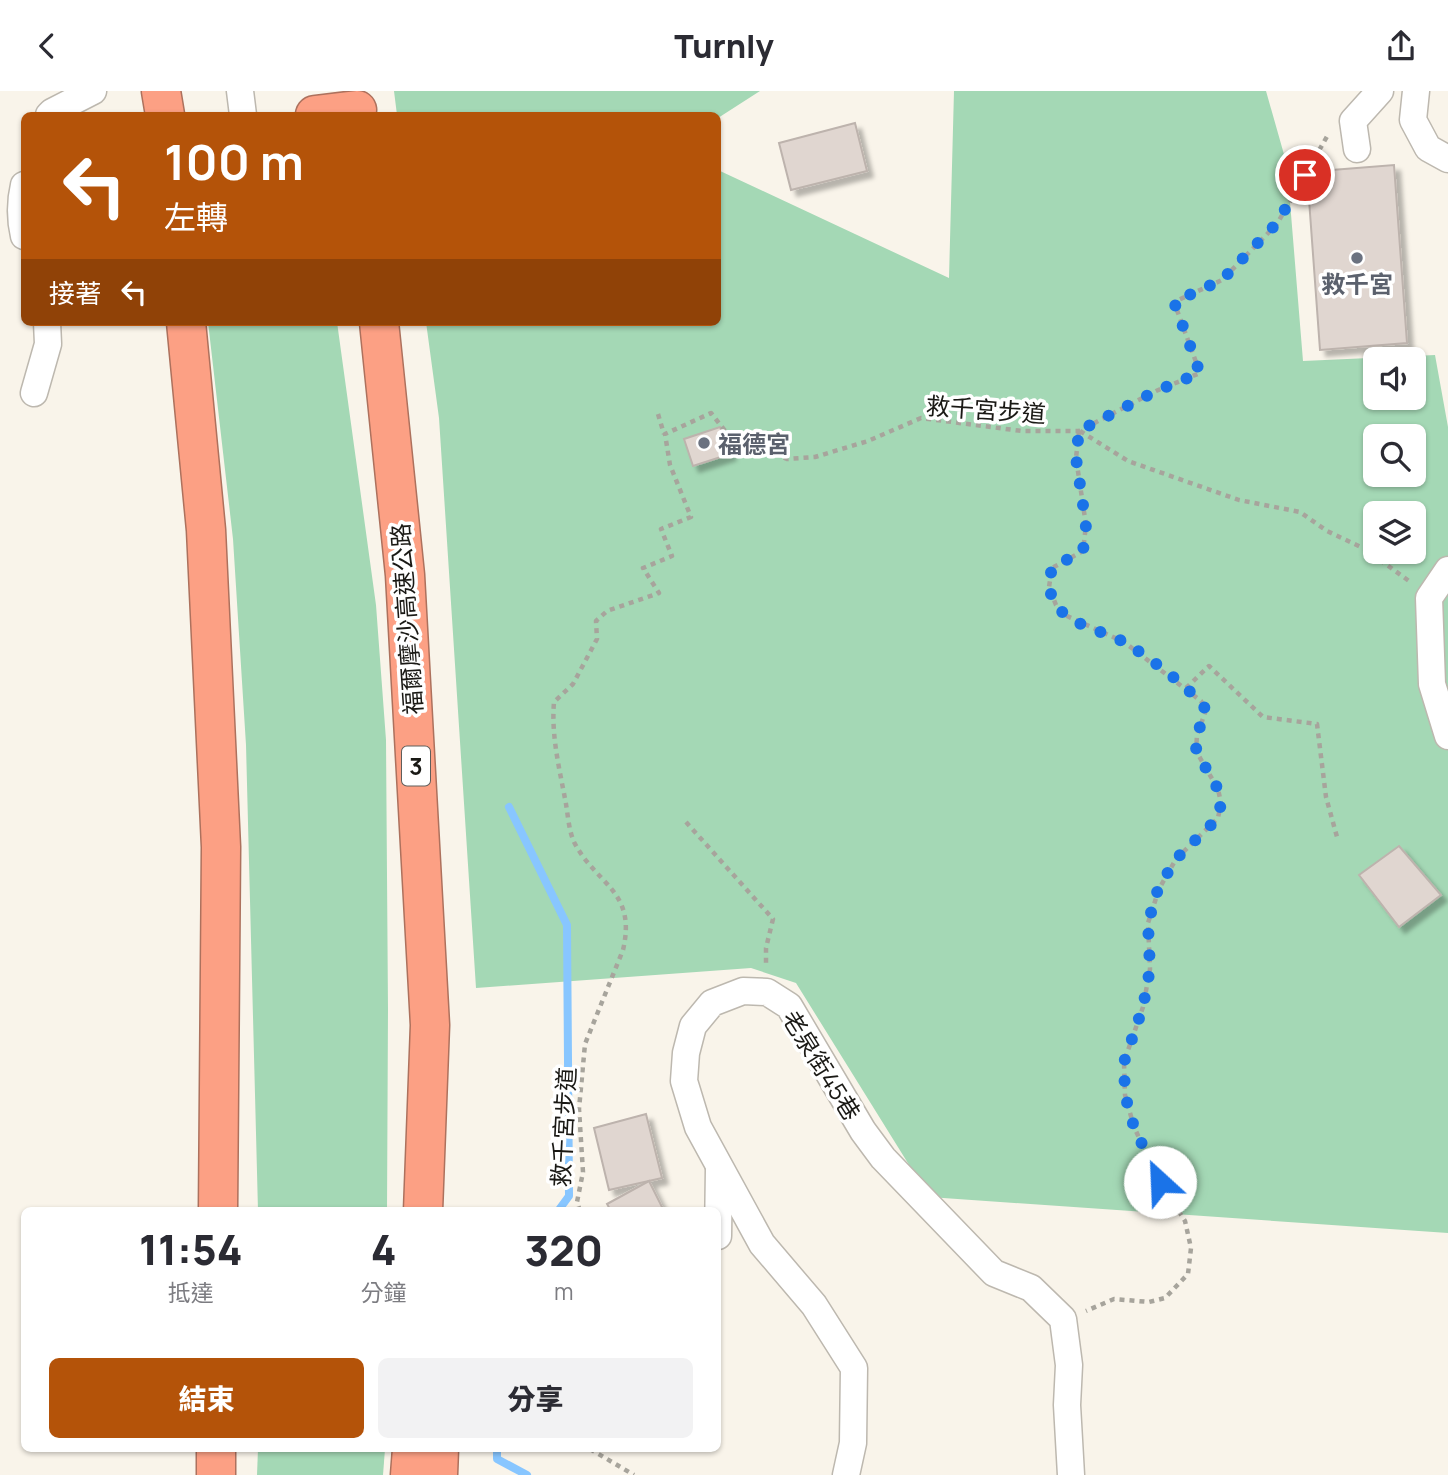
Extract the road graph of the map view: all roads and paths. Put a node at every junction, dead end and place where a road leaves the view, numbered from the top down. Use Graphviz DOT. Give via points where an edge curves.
graph roads {
  1 [pos="93,91"];
  2 [pos="161,91"];
  3 [pos="240,91"];
  4 [pos="1380,91"];
  5 [pos="1416,91"];
  6 [pos="357,105"];
  7 [pos="52,112"];
  8 [pos="164,112"];
  9 [pos="243,112"];
  10 [pos="328,112"];
  11 [pos="1332,127"];
  12 [pos="1357,149"];
  13 [pos="1448,159"];
  14 [pos="47,326"];
  15 [pos="186,326"];
  16 [pos="379,326"];
  17 [pos="34,393"];
  18 [pos="657,414"];
  19 [pos="1079,431"];
  20 [pos="665,434"];
  21 [pos="1448,570"];
  22 [pos="1406,579"];
  23 [pos="1186,688"];
  24 [pos="1448,736"];
  25 [pos="686,822"];
  26 [pos="1336,837"];
  27 [pos="767,992"];
  28 [pos="719,1168"];
  29 [pos="218,1207"];
  30 [pos="423,1207"];
  31 [pos="579,1207"];
  32 [pos="718,1207"];
  33 [pos="1084,1312"];
  34 [pos="216,1452"];
  35 [pos="412,1452"];
  36 [pos="439,1452"];
  37 [pos="595,1452"];
  38 [pos="216,1475"];
  39 [pos="410,1475"];
  40 [pos="438,1475"];
  41 [pos="634,1475"];
  42 [pos="846,1475"];
  43 [pos="1071,1475"];
  1 -- 7 [label="street"];
  2 -- 8 [label="highway"];
  3 -- 9 [label="street"];
  4 -- 12 [label="street" via="1353,121"];
  5 -- 13 [label="street" via="1413,120 1428,148"];
  6 -- 10 [label="highway"];
  11 -- 19 [label="path, 救千宮步道" via="1277,223 1222,280 1174,302 1200,373"];
  14 -- 17 [label="street" via="48,344"];
  15 -- 29 [label="highway" via="206,530 221,847"];
  16 -- 30 [label="highway, 福爾摩沙高速公路 / 3" via="405,575 430,1025"];
  18 -- 20 [label="path"];
  19 -- 20 [label="path, 救千宮步道" via="1022,432 921,418 855,445 815,457 787,459 726,432 711,413"];
  19 -- 22 [label="path" via="1128,461 1239,500 1300,512 1366,549"];
  19 -- 23 [label="path" via="1076,458 1086,525 1083,551 1052,568 1049,587 1056,605 1067,616 1124,642"];
  20 -- 31 [label="path, 救千宮步道" via="670,465 691,517 661,529 672,556 643,568 659,593 607,611 596,621 597,639 573,684 554,702 555,748 573,839 623,904 626,937 585,1044"];
  21 -- 24 [label="street" via="1429,598 1432,684"];
  23 -- 26 [label="path" via="1209,666 1263,717 1317,724"];
  23 -- 33 [label="path" via="1206,710 1196,751 1221,803 1218,818 1176,859 1158,889 1148,923 1150,969 1143,1007 1124,1062 1125,1095 1134,1127 1185,1221 1191,1248 1188,1275 1165,1298 1114,1299"];
  25 -- 27 [label="path" via="773,919 766,948"];
  27 -- 28 [label="street, 老泉街45巷" via="743,991 712,1003 693,1026 684,1081 698,1127"];
  27 -- 43 [label="street, 老泉街45巷" via="789,1006 883,1158 994,1273 1031,1288 1063,1319 1069,1365"];
  28 -- 32 [label="street"];
  28 -- 42 [label="street, 老泉街45巷" via="762,1244 814,1305 854,1368 853,1443"];
  34 -- 38 [label="highway"];
  35 -- 39 [label="highway"];
  36 -- 40 [label="highway"];
  37 -- 41 [label="path"];
}
